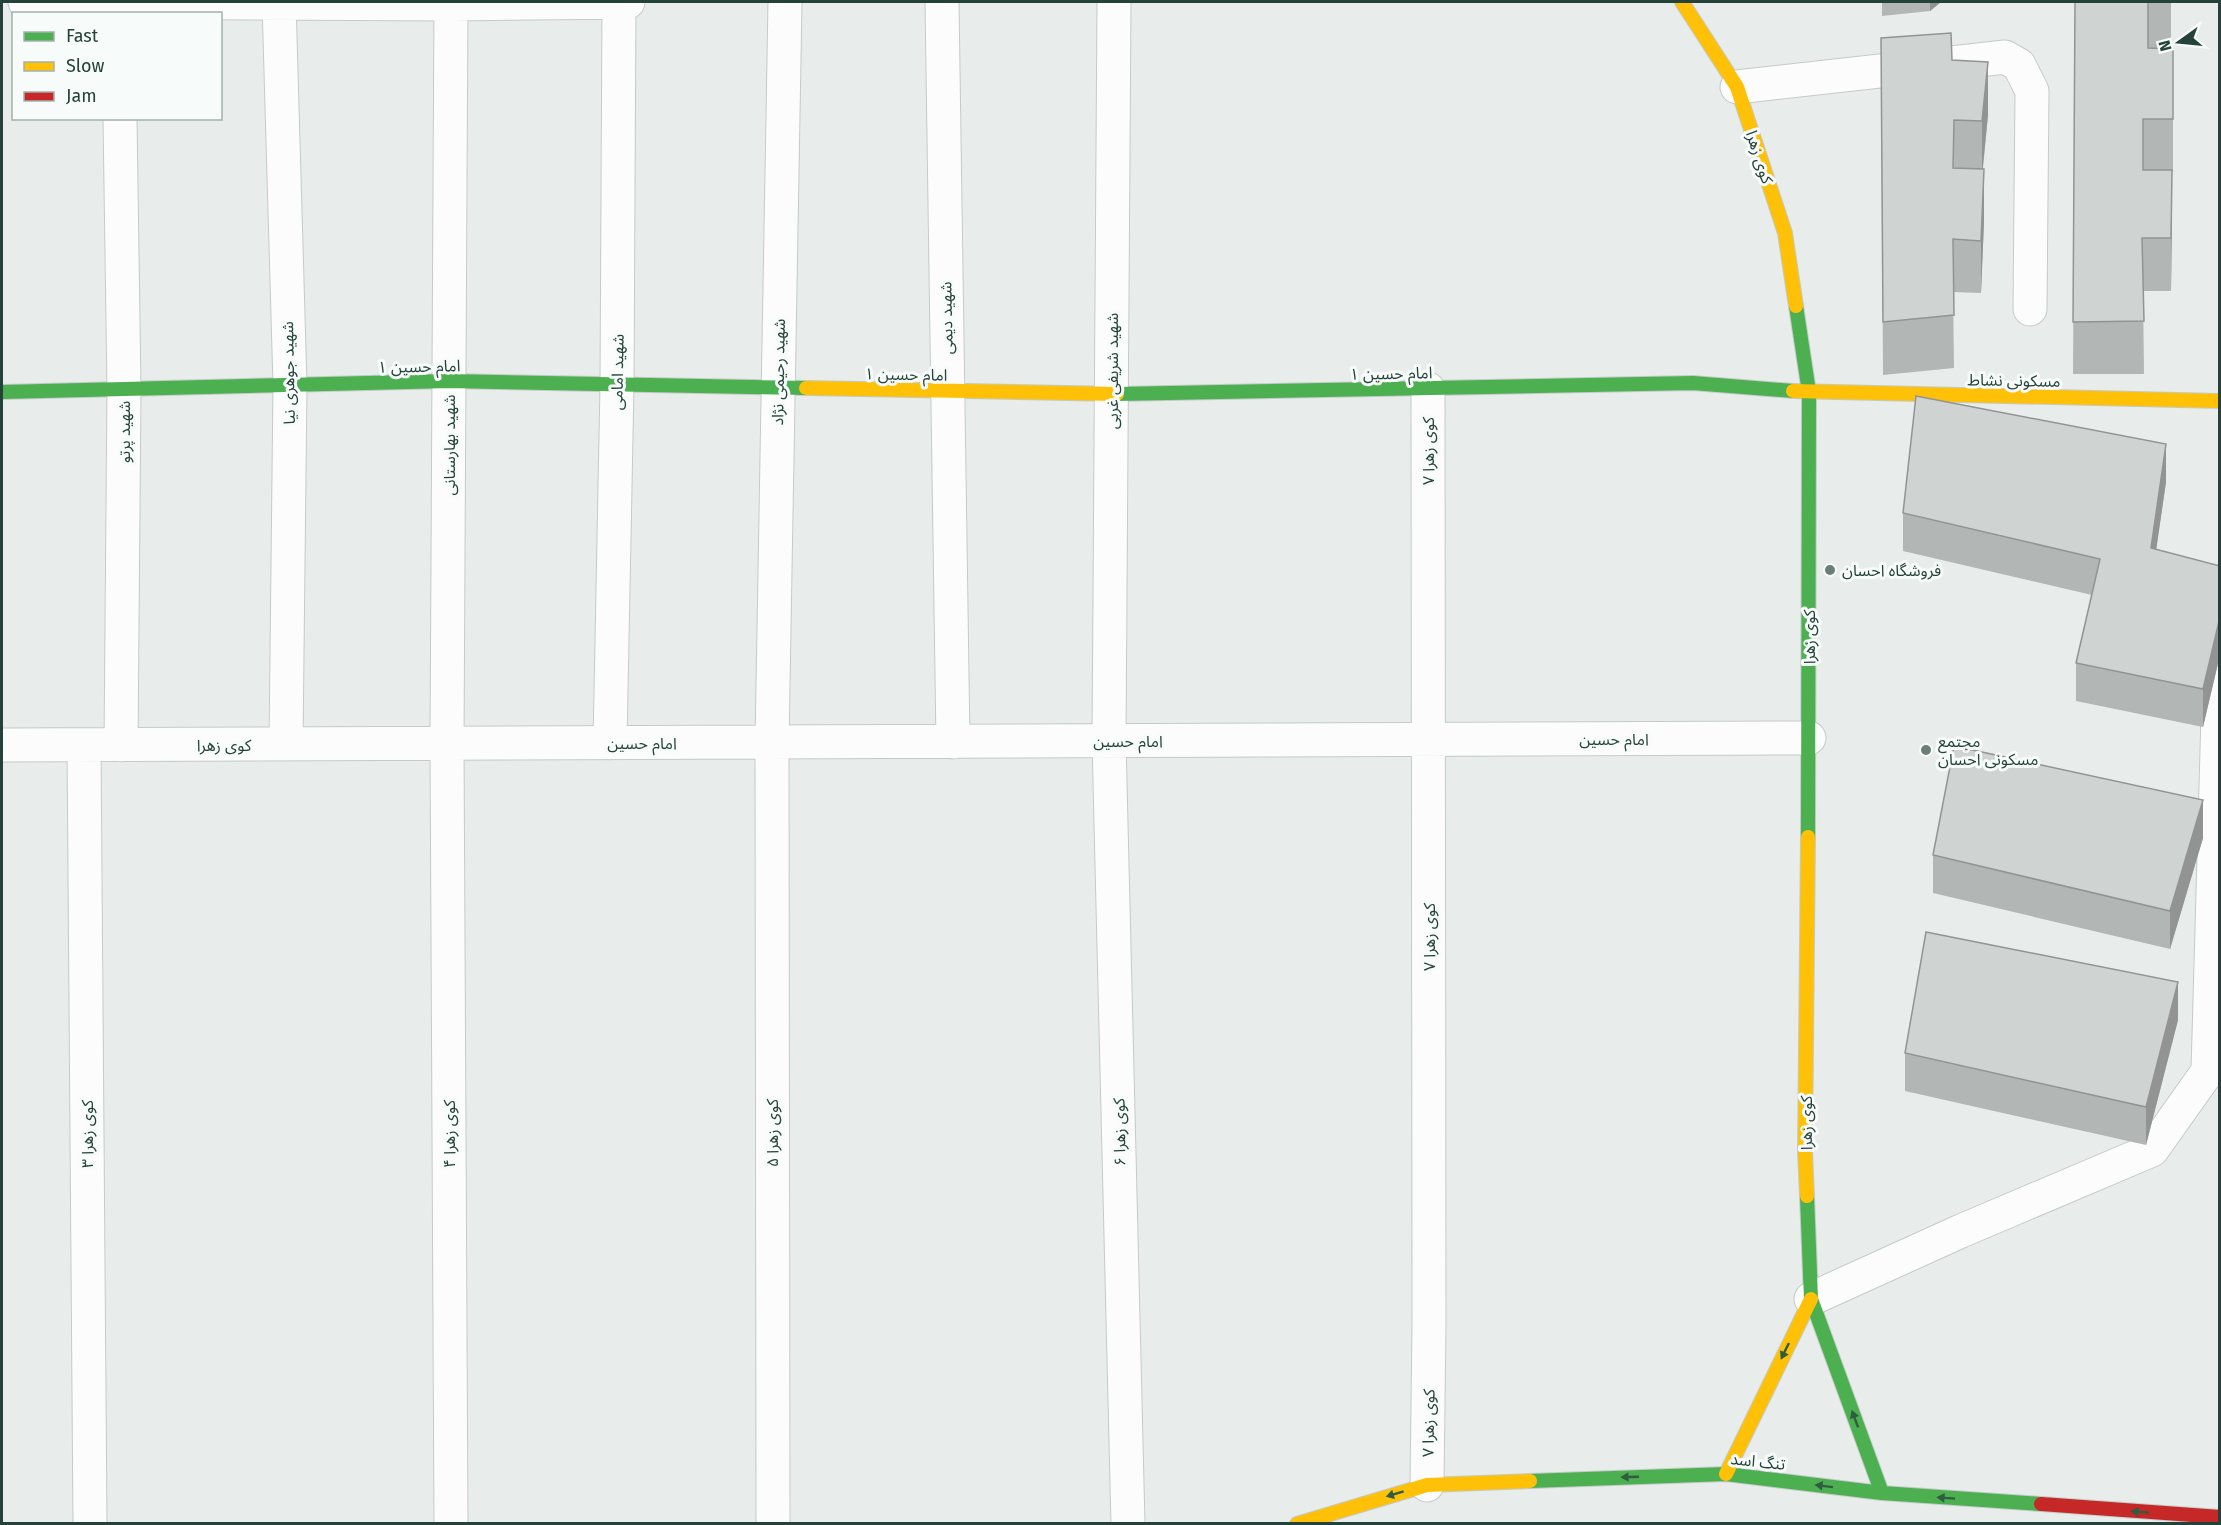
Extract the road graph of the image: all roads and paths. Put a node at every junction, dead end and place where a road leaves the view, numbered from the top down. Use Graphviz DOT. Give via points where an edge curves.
graph roads {
  1 [pos="26,2"];
  2 [pos="279,2"];
  3 [pos="619,2"];
  4 [pos="628,2"];
  5 [pos="785,2"];
  6 [pos="942,2"];
  7 [pos="1114,2"];
  8 [pos="1682,2"];
  9 [pos="451,3"];
  10 [pos="119,6"];
  11 [pos="1737,87"];
  12 [pos="120,120"];
  13 [pos="2030,309"];
  14 [pos="449,381"];
  15 [pos="290,385"];
  16 [pos="617,385"];
  17 [pos="778,388"];
  18 [pos="1428,388"];
  19 [pos="124,389"];
  20 [pos="946,391"];
  21 [pos="2,392"];
  22 [pos="1809,392"];
  23 [pos="1112,394"];
  24 [pos="2220,401"];
  25 [pos="2220,644"];
  26 [pos="1809,738"];
  27 [pos="1429,740"];
  28 [pos="1109,741"];
  29 [pos="772,742"];
  30 [pos="953,742"];
  31 [pos="610,743"];
  32 [pos="286,744"];
  33 [pos="447,744"];
  34 [pos="84,745"];
  35 [pos="121,745"];
  36 [pos="2,746"];
  37 [pos="1811,1299"];
  38 [pos="1726,1474"];
  39 [pos="1427,1485"];
  40 [pos="1882,1493"];
  41 [pos="2220,1517"];
  42 [pos="90,1524"];
  43 [pos="451,1524"];
  44 [pos="773,1524"];
  45 [pos="1128,1524"];
  46 [pos="1297,1524"];
  1 -- 10 [label="street"];
  2 -- 9 [label="street"];
  2 -- 10 [label="street"];
  2 -- 15 [label="street, شهید جوهری نیا"];
  3 -- 4 [label="street"];
  3 -- 9 [label="street"];
  3 -- 16 [label="street, شهید امامی"];
  5 -- 17 [label="street, شهید رحیمی نژاد"];
  6 -- 20 [label="street, شهید دیمی"];
  7 -- 23 [label="street, شهید شریفی غربی"];
  8 -- 11 [label="street, کوی زهرا"];
  9 -- 14 [label="street, شهید بهارستانی"];
  11 -- 13 [label="street" via="2005,57 2019,65 2032,91"];
  11 -- 22 [label="street, کوی زهرا" via="1785,232"];
  12 -- 19 [label="street, شهید پرتو"];
  14 -- 15 [label="street, امام حسین ۱"];
  14 -- 16 [label="street, امام حسین ۱"];
  14 -- 33 [label="street, شهید بهارستانی"];
  15 -- 19 [label="street, امام حسین ۱"];
  15 -- 32 [label="street, شهید جوهری نیا"];
  16 -- 17 [label="street, امام حسین ۱"];
  16 -- 31 [label="street, شهید امامی"];
  17 -- 20 [label="street, امام حسین ۱"];
  17 -- 29 [label="street, شهید رحیمی نژاد"];
  18 -- 22 [label="street, امام حسین ۱" via="1693,383"];
  18 -- 23 [label="street, امام حسین ۱"];
  18 -- 27 [label="street, کوی زهرا ۷"];
  19 -- 21 [label="street, امام حسین ۱"];
  19 -- 35 [label="street, شهید پرتو"];
  20 -- 23 [label="street, امام حسین ۱"];
  20 -- 30 [label="street, شهید دیمی"];
  22 -- 24 [label="street, مسکونی نشاط"];
  22 -- 26 [label="street, کوی زهرا"];
  23 -- 28 [label="street, شهید شریفی غربی"];
  25 -- 37 [label="street" via="2208,1071 2152,1150"];
  26 -- 27 [label="street, امام حسین"];
  26 -- 37 [label="street, کوی زهرا" via="1805,1151"];
  27 -- 28 [label="street, امام حسین"];
  27 -- 39 [label="street, کوی زهرا ۷"];
  28 -- 30 [label="street, امام حسین"];
  28 -- 45 [label="street, کوی زهرا ۶"];
  29 -- 30 [label="street, امام حسین"];
  29 -- 31 [label="street, امام حسین"];
  29 -- 44 [label="street, کوی زهرا ۵"];
  31 -- 33 [label="street, امام حسین"];
  32 -- 33 [label="street, کوی زهرا"];
  32 -- 35 [label="street, کوی زهرا"];
  33 -- 43 [label="street, کوی زهرا ۴"];
  34 -- 35 [label="street, کوی زهرا"];
  34 -- 36 [label="street, کوی زهرا"];
  34 -- 42 [label="street, کوی زهرا ۳"];
  37 -- 38 [label="street, کوی زهرا, one-way"];
  40 -- 37 [label="street, کوی زهرا, one-way"];
  38 -- 39 [label="street, تنگ اسد, one-way"];
  40 -- 38 [label="street, تنگ اسد, one-way"];
  39 -- 46 [label="street, تنگ اسد, one-way"];
  41 -- 40 [label="street, تنگ اسد, one-way"];
}
